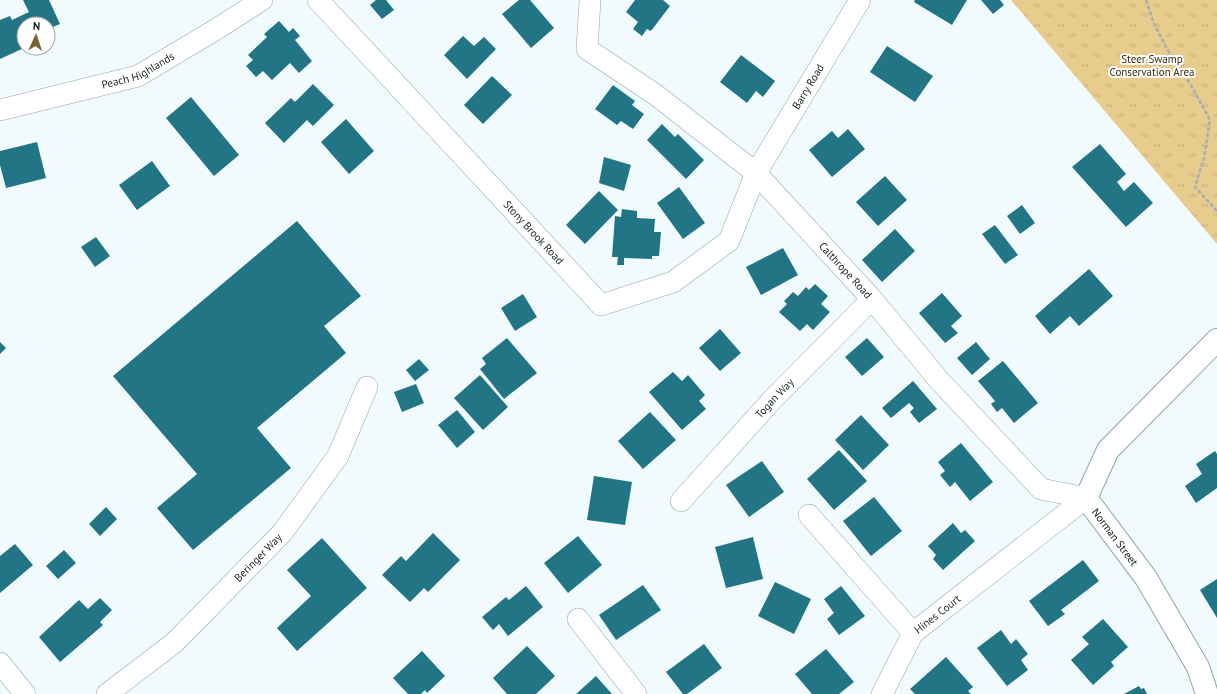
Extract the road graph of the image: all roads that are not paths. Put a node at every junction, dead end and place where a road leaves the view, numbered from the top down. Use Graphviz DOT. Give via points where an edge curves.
graph roads {
  1 [pos="262,0"];
  2 [pos="318,0"];
  3 [pos="590,0"];
  4 [pos="860,0"];
  5 [pos="0,110"];
  6 [pos="756,173"];
  7 [pos="872,298"];
  8 [pos="1217,340"];
  9 [pos="366,387"];
  10 [pos="1086,498"];
  11 [pos="681,501"];
  12 [pos="809,515"];
  13 [pos="578,619"];
  14 [pos="913,633"];
  15 [pos="0,663"];
  16 [pos="26,694"];
  17 [pos="107,694"];
  18 [pos="636,694"];
  19 [pos="882,694"];
  20 [pos="1207,694"];
  1 -- 5 [label="street, Peach Highlands" via="138,76"];
  2 -- 6 [label="street, Stony Brook Road" via="601,305 673,282 729,241"];
  3 -- 6 [label="street, Calthrope Road" via="588,50 656,95"];
  4 -- 6 [label="street, Barry Road"];
  6 -- 7 [label="street, Calthrope Road"];
  7 -- 10 [label="street, Calthrope Road" via="938,379 1041,489"];
  7 -- 11 [label="street, Togan Way" via="773,399"];
  8 -- 10 [label="street, Norman Street" via="1108,450"];
  9 -- 17 [label="street, Beringer Way" via="338,456 282,533 174,642"];
  10 -- 14 [label="street, Hines Court"];
  10 -- 20 [label="street, Norman Street" via="1146,578 1198,667"];
  12 -- 14 [label="street, Hines Court"];
  13 -- 18 [label="street"];
  14 -- 19 [label="street"];
  15 -- 16 [label="street"];
}
